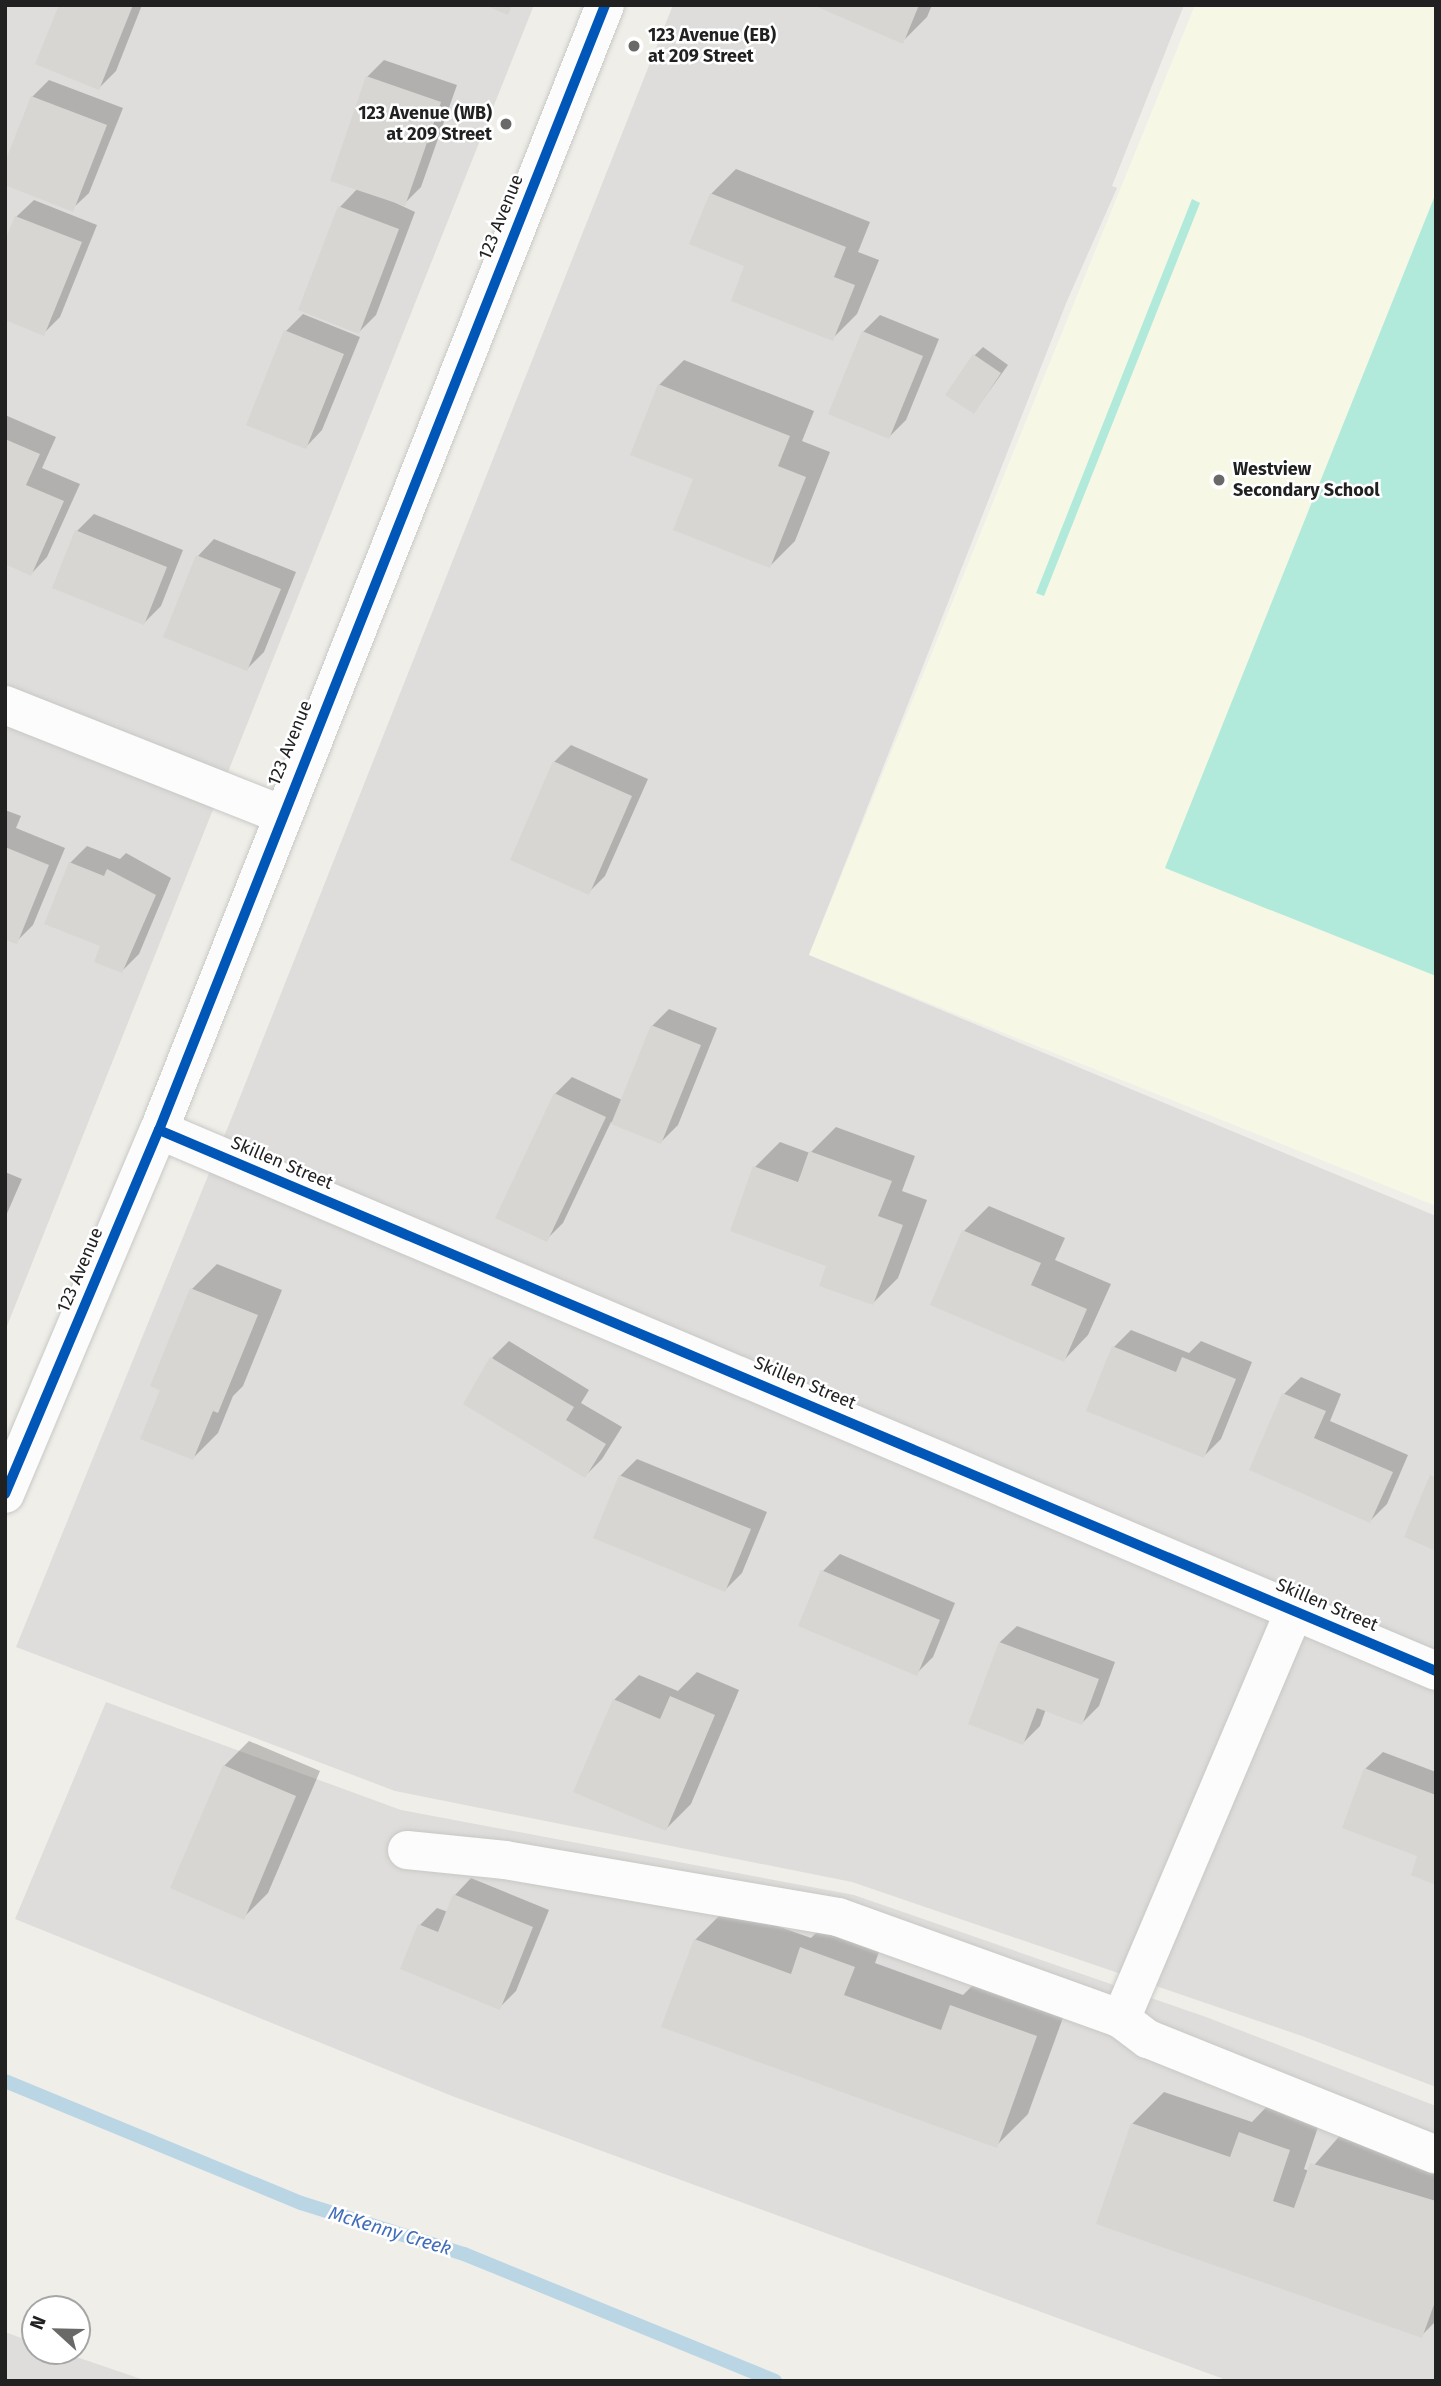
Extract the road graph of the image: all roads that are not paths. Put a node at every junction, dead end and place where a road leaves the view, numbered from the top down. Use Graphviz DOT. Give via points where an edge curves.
graph roads {
  1 [pos="605,5"];
  2 [pos="5,705"];
  3 [pos="281,814"];
  4 [pos="159,1129"];
  5 [pos="15,1440"];
  6 [pos="5,1494"];
  7 [pos="1295,1609"];
  8 [pos="1436,1671"];
  9 [pos="407,1850"];
  10 [pos="1121,2019"];
  11 [pos="1436,2155"];
  1 -- 3 [label="street, 123 Avenue"];
  2 -- 3 [label="street"];
  3 -- 4 [label="street, 123 Avenue"];
  4 -- 5 [label="street, 123 Avenue"];
  4 -- 7 [label="street, Skillen Street"];
  5 -- 6 [label="street, 123 Avenue"];
  7 -- 8 [label="street, Skillen Street"];
  7 -- 10 [label="street"];
  9 -- 10 [label="street" via="505,1860 838,1917"];
  10 -- 11 [label="street" via="1148,2039"];
}
